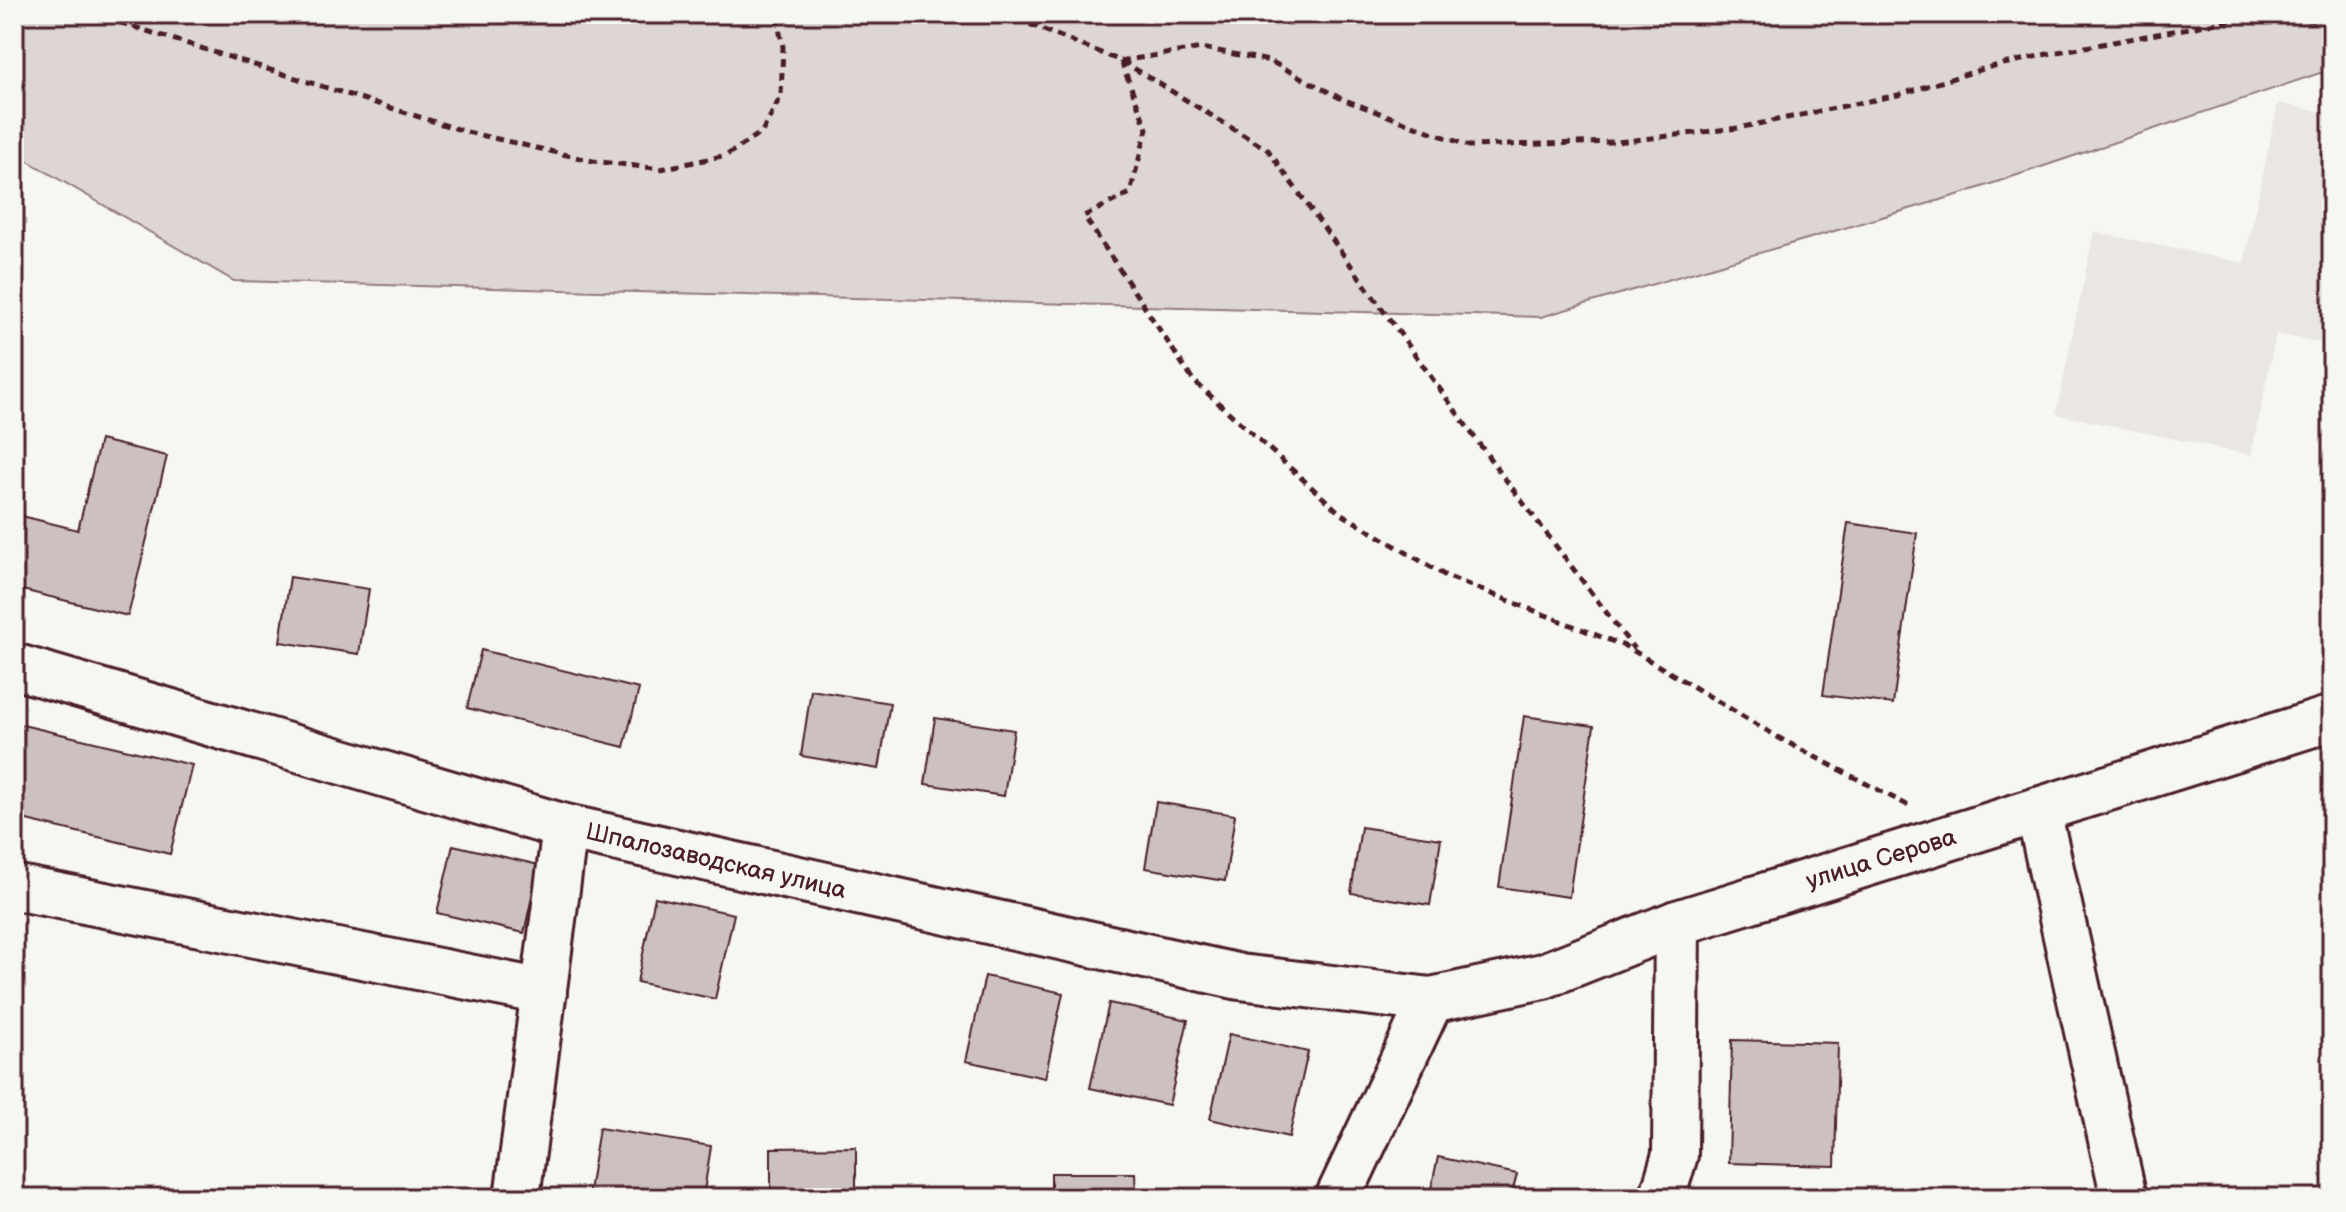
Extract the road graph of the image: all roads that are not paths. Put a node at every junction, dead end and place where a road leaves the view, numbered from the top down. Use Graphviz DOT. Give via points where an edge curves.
graph roads {
  1 [pos="14,666"];
  2 [pos="2332,718"];
  3 [pos="2038,810"];
  4 [pos="565,827"];
  5 [pos="14,887"];
  6 [pos="1677,923"];
  7 [pos="544,992"];
  8 [pos="1431,1000"];
  9 [pos="517,1198"];
  10 [pos="1338,1198"];
  11 [pos="1662,1198"];
  12 [pos="2124,1198"];
  1 -- 4 [label="street, Шпалозаводская улица"];
  2 -- 3 [label="street, улица Серова"];
  3 -- 6 [label="street, улица Серова"];
  3 -- 12 [label="street"];
  4 -- 7 [label="street"];
  4 -- 8 [label="street, Шпалозаводская улица" via="1240,977"];
  5 -- 7 [label="street"];
  6 -- 8 [label="street, улица Серова" via="1543,976"];
  6 -- 11 [label="street" via="1675,1155"];
  7 -- 9 [label="street"];
  8 -- 10 [label="street"];
}
